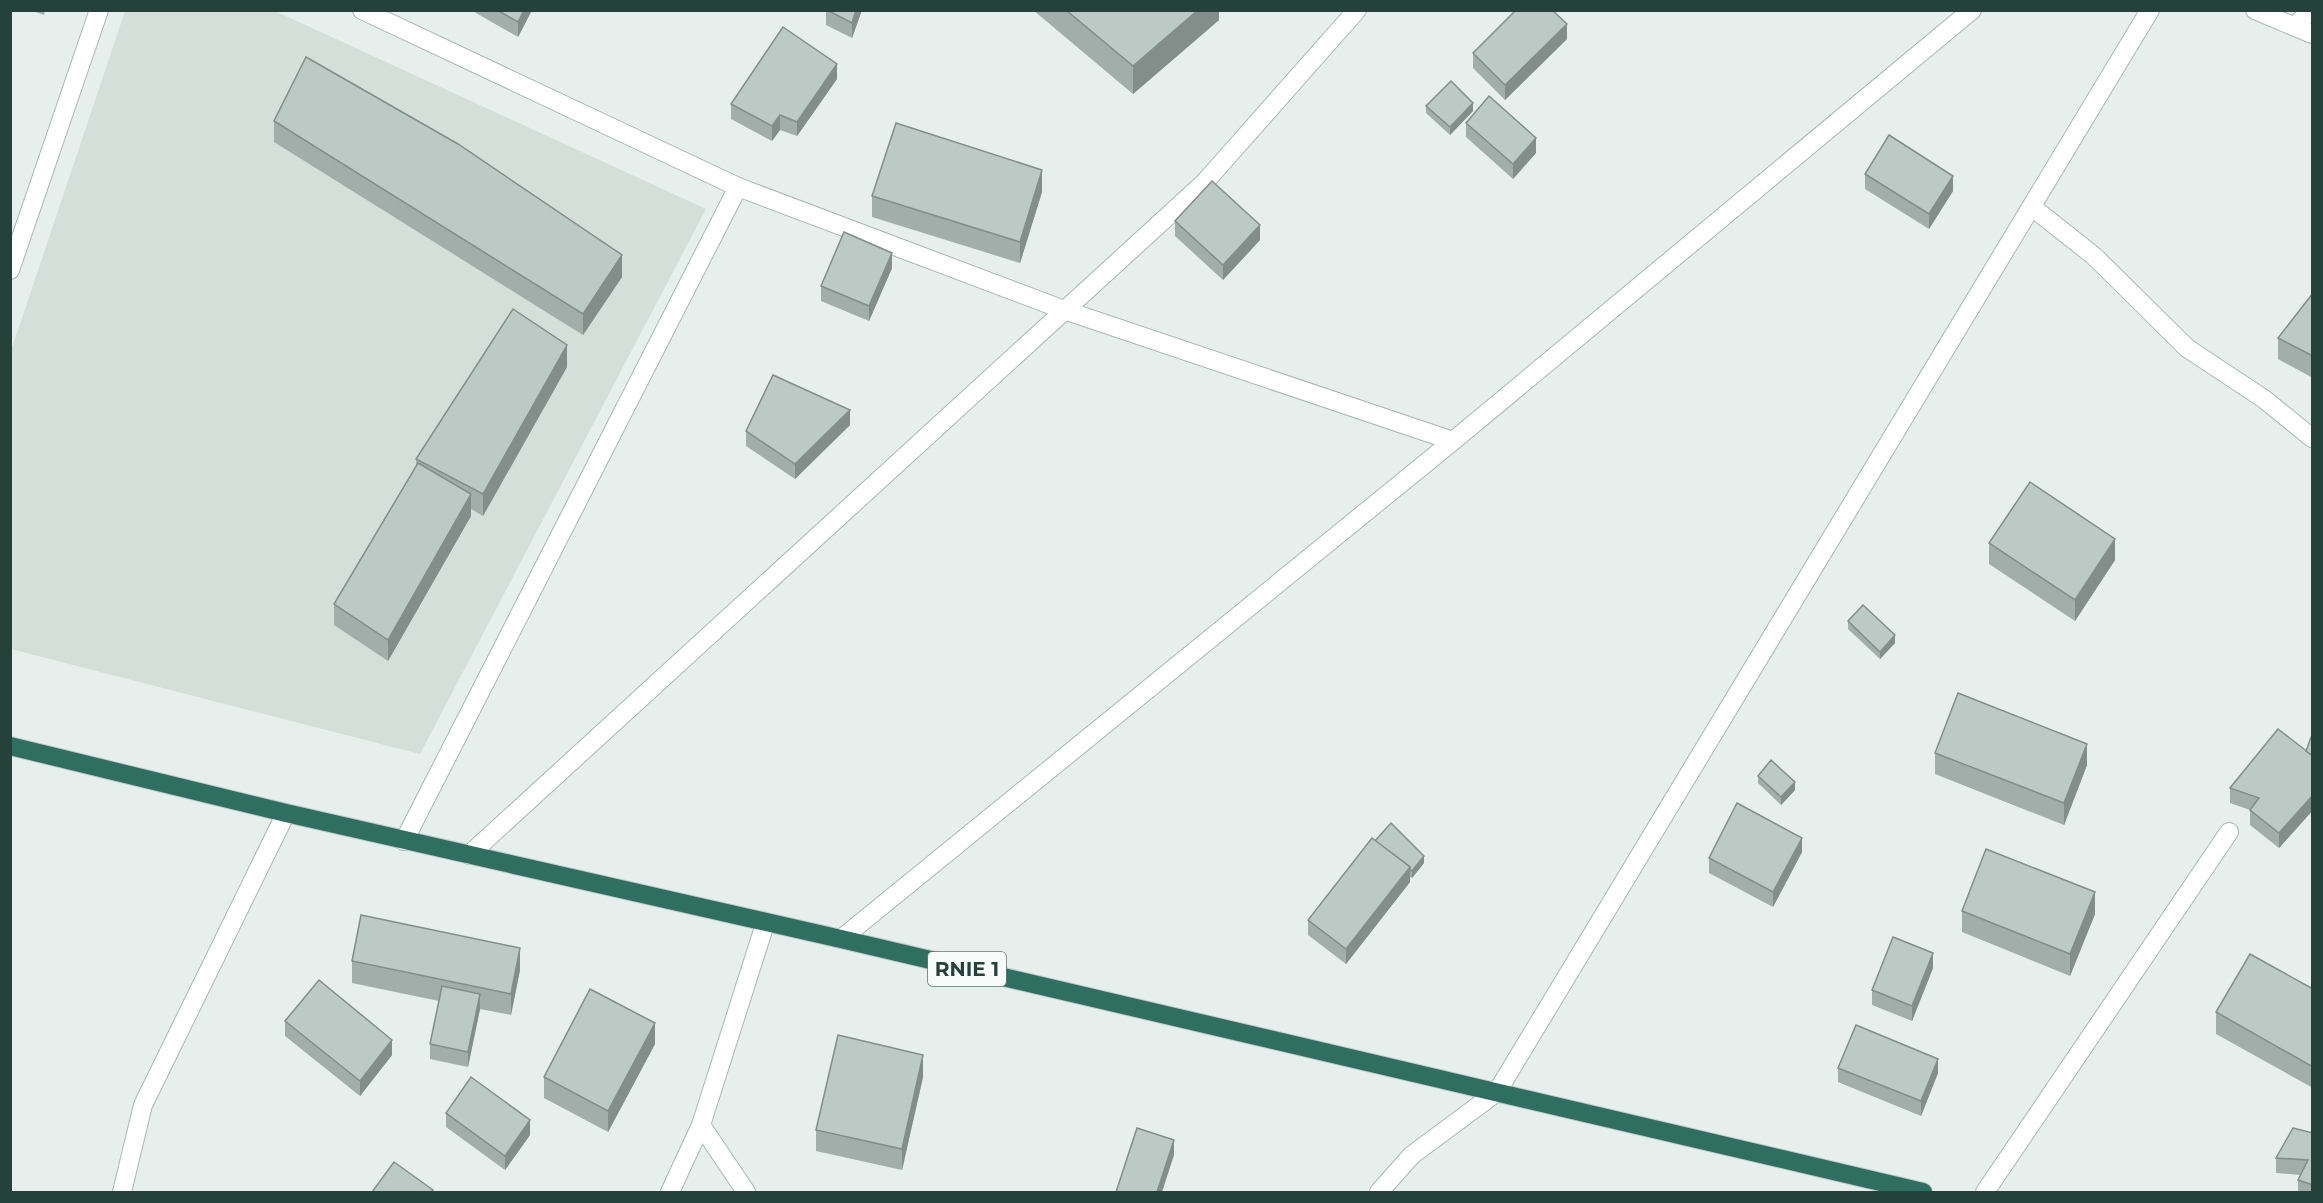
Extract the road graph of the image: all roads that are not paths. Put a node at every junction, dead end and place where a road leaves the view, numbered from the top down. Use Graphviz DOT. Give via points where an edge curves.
graph roads {
  1 [pos="99,10"];
  2 [pos="362,10"];
  3 [pos="1358,10"];
  4 [pos="1972,10"];
  5 [pos="2150,10"];
  6 [pos="2255,10"];
  7 [pos="2310,10"];
  8 [pos="2295,27"];
  9 [pos="2313,34"];
  10 [pos="738,187"];
  11 [pos="2032,207"];
  12 [pos="10,270"];
  13 [pos="1064,310"];
  14 [pos="2313,438"];
  15 [pos="1453,441"];
  16 [pos="10,746"];
  17 [pos="286,813"];
  18 [pos="2229,832"];
  19 [pos="404,840"];
  20 [pos="469,855"];
  21 [pos="765,924"];
  22 [pos="841,939"];
  23 [pos="1497,1092"];
  24 [pos="701,1125"];
  25 [pos="122,1192"];
  26 [pos="670,1192"];
  27 [pos="746,1192"];
  28 [pos="1379,1192"];
  29 [pos="1923,1192"];
  30 [pos="1984,1192"];
  1 -- 12 [label="street"];
  2 -- 10 [label="street"];
  3 -- 13 [label="street" via="1204,183"];
  4 -- 15 [label="street"];
  5 -- 11 [label="street"];
  6 -- 8 [label="street"];
  7 -- 8 [label="street"];
  8 -- 9 [label="street"];
  10 -- 13 [label="street"];
  10 -- 19 [label="street"];
  11 -- 14 [label="street" via="2094,256 2187,348 2264,399"];
  11 -- 23 [label="street"];
  13 -- 15 [label="street"];
  13 -- 20 [label="street"];
  15 -- 22 [label="street"];
  16 -- 17 [label="highway, RNIE 1"];
  17 -- 19 [label="highway, RNIE 1"];
  17 -- 25 [label="street" via="143,1105"];
  18 -- 30 [label="street"];
  19 -- 20 [label="highway, RNIE 1"];
  20 -- 21 [label="highway, RNIE 1"];
  21 -- 22 [label="highway, RNIE 1"];
  21 -- 24 [label="street"];
  22 -- 23 [label="highway, RNIE 1"];
  23 -- 28 [label="street" via="1412,1155"];
  23 -- 29 [label="highway, RNIE 1"];
  24 -- 26 [label="street"];
  24 -- 27 [label="street"];
}
